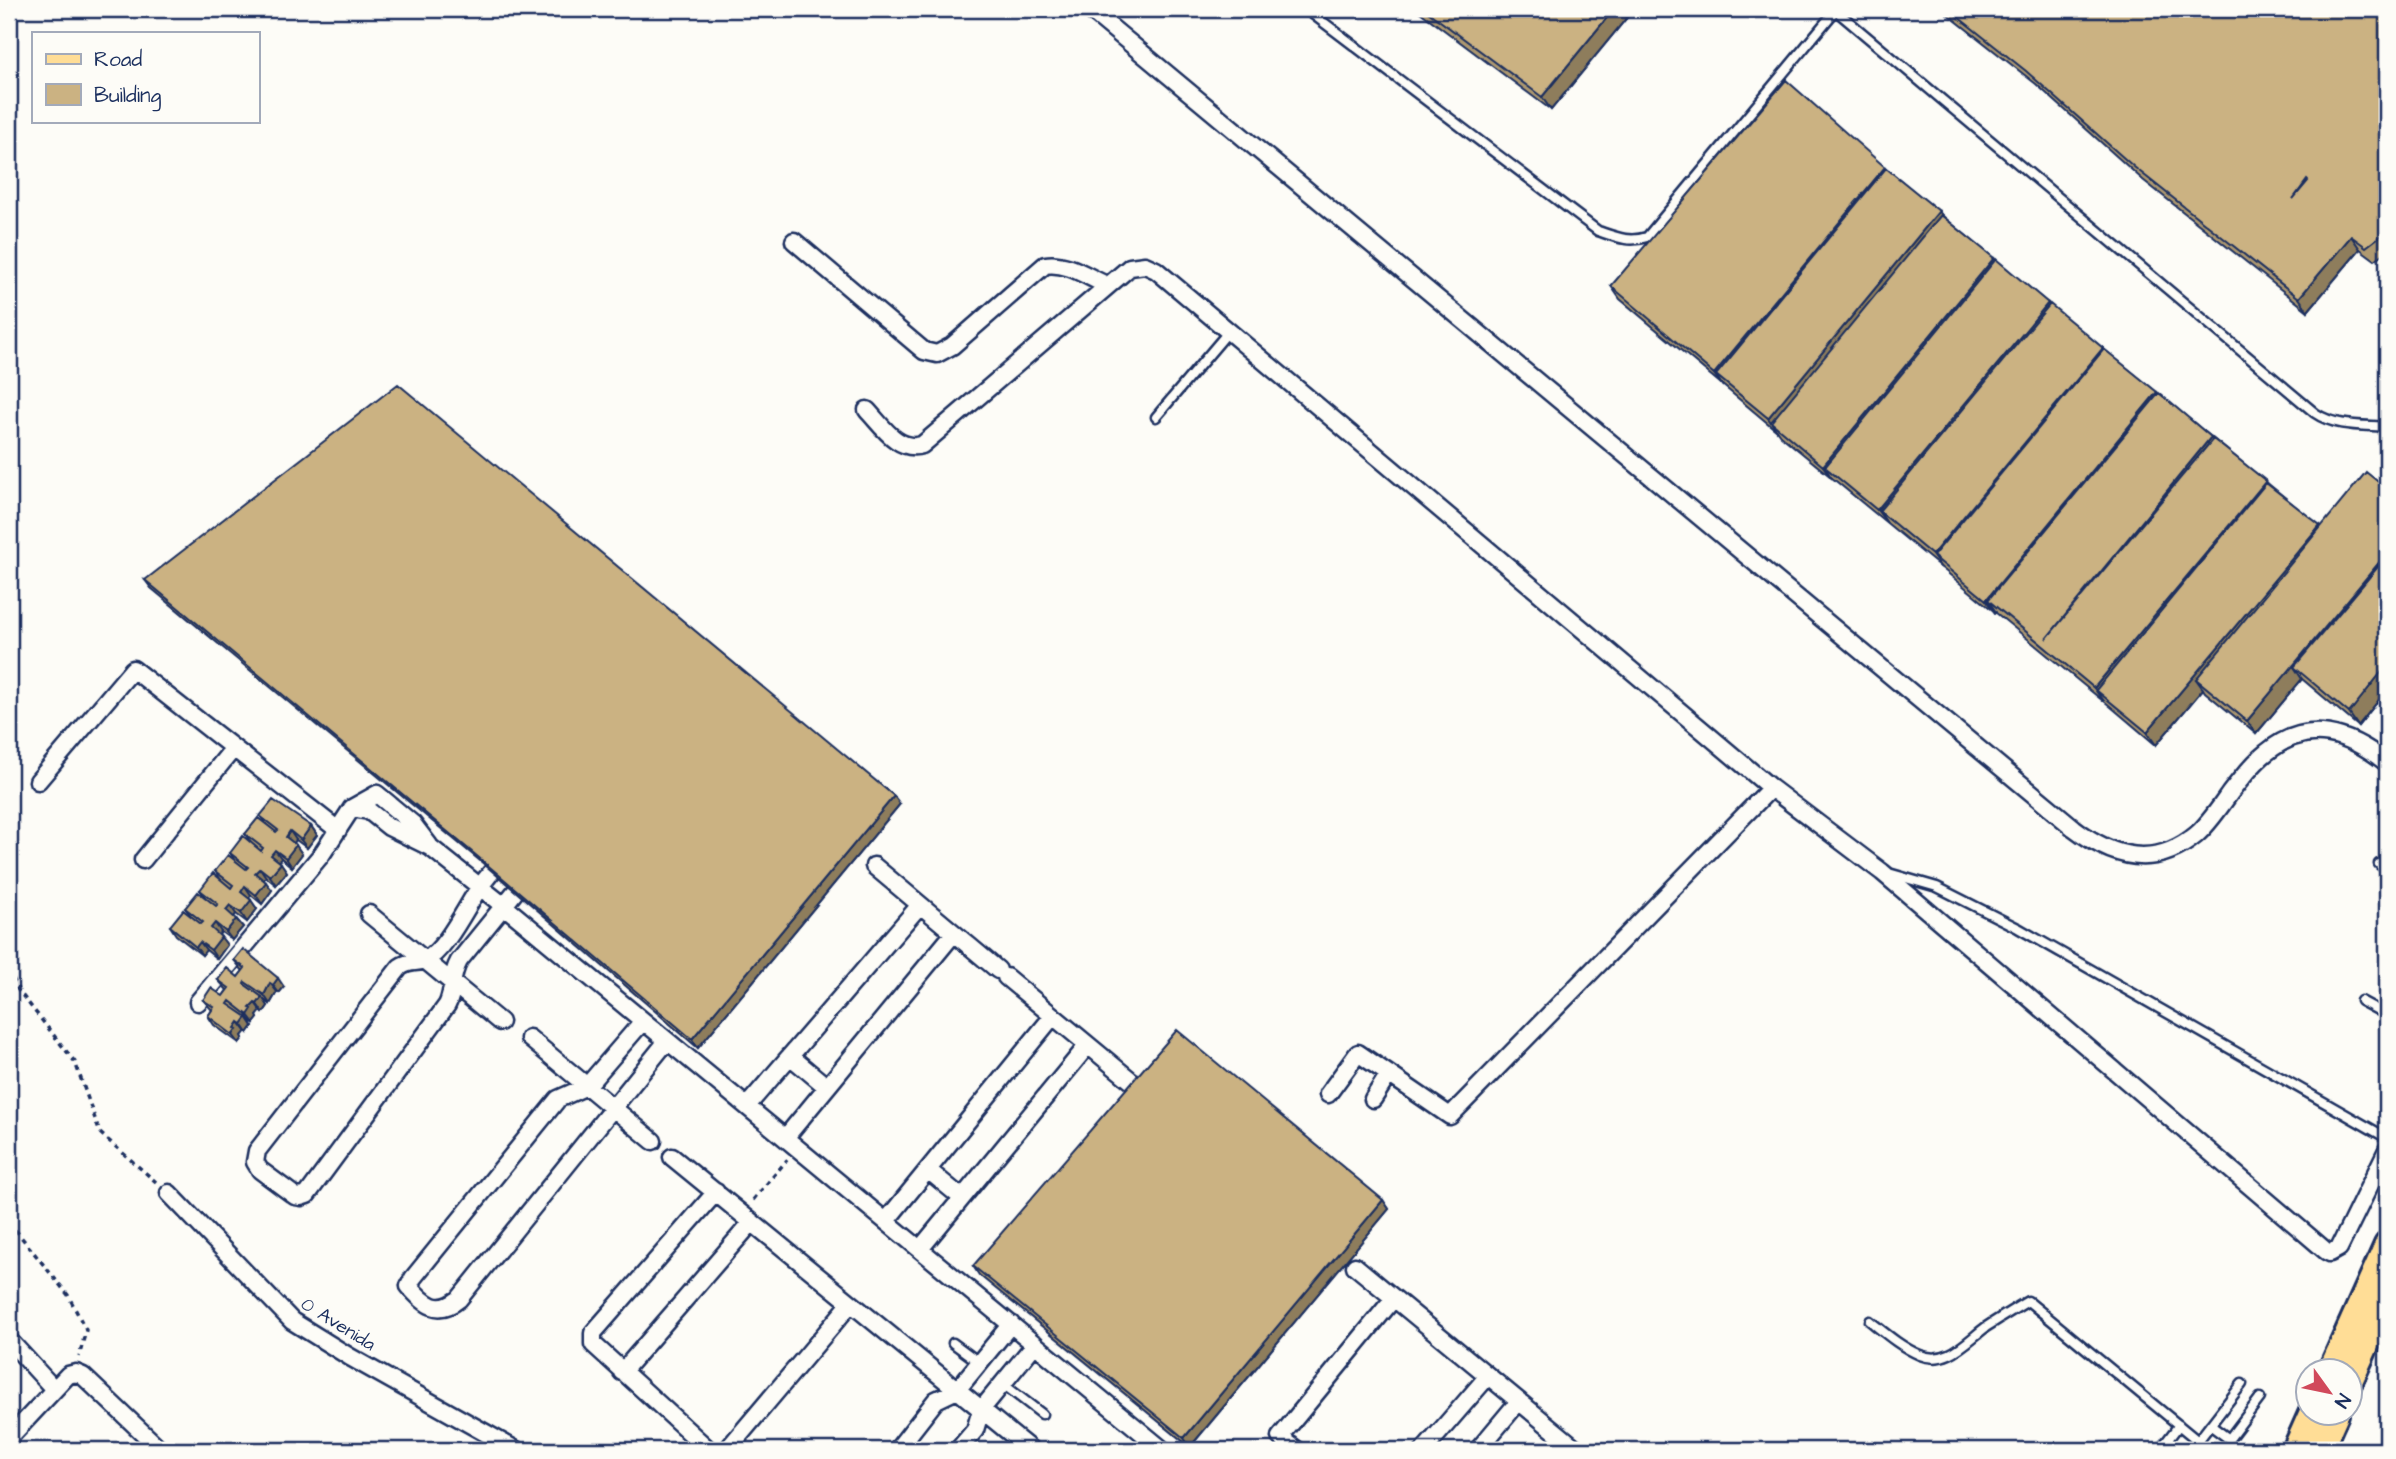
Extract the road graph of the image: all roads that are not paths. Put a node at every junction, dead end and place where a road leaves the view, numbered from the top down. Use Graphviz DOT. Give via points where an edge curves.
graph roads {
  1 [pos="1089,9"];
  2 [pos="1306,9"];
  3 [pos="1835,10"];
  4 [pos="794,242"];
  5 [pos="1106,285"];
  6 [pos="1229,331"];
  7 [pos="867,410"];
  8 [pos="1156,417"];
  9 [pos="2387,427"];
  10 [pos="233,749"];
  11 [pos="2387,763"];
  12 [pos="38,781"];
  13 [pos="1772,788"];
  14 [pos="338,830"];
  15 [pos="513,846"];
  16 [pos="143,860"];
  17 [pos="538,863"];
  18 [pos="874,866"];
  19 [pos="1882,872"];
  20 [pos="480,887"];
  21 [pos="920,905"];
  22 [pos="504,906"];
  23 [pos="369,914"];
  24 [pos="954,933"];
  25 [pos="425,961"];
  26 [pos="451,984"];
  27 [pos="198,1002"];
  28 [pos="2361,1002"];
  29 [pos="2387,1015"];
  30 [pos="1053,1016"];
  31 [pos="500,1021"];
  32 [pos="643,1021"];
  33 [pos="528,1038"];
  34 [pos="667,1041"];
  35 [pos="1088,1045"];
  36 [pos="790,1056"];
  37 [pos="1389,1074"];
  38 [pos="1134,1083"];
  39 [pos="587,1086"];
  40 [pos="827,1087"];
  41 [pos="1328,1094"];
  42 [pos="1373,1098"];
  43 [pos="747,1106"];
  44 [pos="612,1107"];
  45 [pos="2387,1139"];
  46 [pos="653,1141"];
  47 [pos="791,1143"];
  48 [pos="2387,1150"];
  49 [pos="672,1157"];
  50 [pos="928,1170"];
  51 [pos="716,1192"];
  52 [pos="169,1193"];
  53 [pos="962,1198"];
  54 [pos="747,1217"];
  55 [pos="886,1221"];
  56 [pos="2387,1245"];
  57 [pos="920,1250"];
  58 [pos="1355,1266"];
  59 [pos="1394,1298"];
  60 [pos="2387,1299"];
  61 [pos="851,1303"];
  62 [pos="1870,1321"];
  63 [pos="1011,1324"];
  64 [pos="9,1340"];
  65 [pos="953,1343"];
  66 [pos="1035,1344"];
  67 [pos="2336,1358"];
  68 [pos="2360,1358"];
  69 [pos="980,1363"];
  70 [pos="622,1372"];
  71 [pos="1488,1376"];
  72 [pos="1003,1384"];
  73 [pos="2242,1384"];
  74 [pos="54,1390"];
  75 [pos="957,1390"];
  76 [pos="2260,1398"];
  77 [pos="1519,1401"];
  78 [pos="981,1410"];
  79 [pos="1042,1414"];
  80 [pos="2179,1425"];
  81 [pos="2210,1426"];
  82 [pos="2305,1428"];
  83 [pos="2330,1428"];
  84 [pos="9,1438"];
  85 [pos="2198,1441"];
  86 [pos="161,1450"];
  87 [pos="516,1450"];
  88 [pos="709,1450"];
  89 [pos="727,1450"];
  90 [pos="897,1450"];
  91 [pos="958,1450"];
  92 [pos="1031,1450"];
  93 [pos="1163,1450"];
  94 [pos="1297,1450"];
  95 [pos="1424,1450"];
  96 [pos="1478,1450"];
  97 [pos="1578,1450"];
  98 [pos="2160,1450"];
  99 [pos="2209,1450"];
  100 [pos="2295,1450"];
  101 [pos="2320,1450"];
  1 -- 11 [label="street" via="2098,846 2118,854 2151,856 2179,846 2204,826 2263,755 2296,737 2320,732 2339,735 2364,745"];
  2 -- 3 [label="lane" via="1598,231 1636,241 1647,237"];
  3 -- 9 [label="lane" via="2315,413 2333,422"];
  4 -- 5 [label="street" via="923,351 937,354 1045,265 1064,266"];
  5 -- 6 [label="street" via="1130,267 1145,265"];
  5 -- 7 [label="street" via="922,445 900,444"];
  6 -- 8 [label="lane"];
  6 -- 13 [label="street"];
  10 -- 12 [label="street" via="133,669"];
  10 -- 14 [label="street"];
  10 -- 16 [label="street"];
  13 -- 19 [label="street"];
  13 -- 37 [label="street" via="1450,1116"];
  14 -- 20 [label="street" via="352,808 369,811 389,827 430,847"];
  14 -- 27 [label="street"];
  15 -- 20 [label="street"];
  17 -- 22 [label="street"];
  18 -- 21 [label="street"];
  19 -- 45 [label="lane" via="1937,887 2018,928"];
  19 -- 48 [label="street" via="2326,1251 2339,1248"];
  20 -- 22 [label="street"];
  20 -- 25 [label="street" via="456,928"];
  21 -- 24 [label="street"];
  21 -- 36 [label="street"];
  22 -- 26 [label="street" via="459,961"];
  22 -- 32 [label="street"];
  23 -- 25 [label="street"];
  24 -- 30 [label="street"];
  24 -- 40 [label="street"];
  25 -- 26 [label="street"];
  25 -- 26 [label="street" via="400,967 257,1151 255,1162 260,1170 295,1196 307,1195 447,1004"];
  26 -- 31 [label="street"];
  28 -- 29 [label="lane"];
  30 -- 35 [label="street"];
  30 -- 50 [label="street"];
  32 -- 34 [label="street"];
  32 -- 39 [label="street"];
  33 -- 39 [label="street"];
  34 -- 43 [label="street"];
  34 -- 44 [label="street"];
  35 -- 38 [label="street"];
  35 -- 53 [label="street"];
  36 -- 40 [label="street"];
  36 -- 43 [label="street"];
  37 -- 41 [label="street" via="1358,1053"];
  37 -- 42 [label="street"];
  39 -- 44 [label="street"];
  39 -- 44 [label="street" via="558,1099 413,1278 409,1286 416,1294 441,1309 460,1299"];
  40 -- 47 [label="street"];
  43 -- 47 [label="street"];
  44 -- 46 [label="street"];
  47 -- 55 [label="street"];
  49 -- 51 [label="street"];
  50 -- 53 [label="street"];
  50 -- 55 [label="street"];
  51 -- 54 [label="street"];
  51 -- 70 [label="street" via="593,1333 593,1344"];
  52 -- 87 [label="street, 0 Avenida" via="292,1321"];
  53 -- 57 [label="street"];
  54 -- 61 [label="street"];
  54 -- 70 [label="street"];
  55 -- 57 [label="street"];
  56 -- 67 [label="main road"];
  57 -- 63 [label="street"];
  58 -- 59 [label="street"];
  59 -- 71 [label="street"];
  59 -- 94 [label="street" via="1280,1437"];
  60 -- 68 [label="main road"];
  61 -- 75 [label="street"];
  61 -- 89 [label="street"];
  62 -- 80 [label="lane" via="1922,1356 1938,1358 1958,1350 2028,1301"];
  63 -- 66 [label="street"];
  63 -- 69 [label="street"];
  64 -- 74 [label="street"];
  65 -- 69 [label="lane"];
  66 -- 72 [label="street"];
  66 -- 93 [label="street" via="1068,1363"];
  69 -- 75 [label="street"];
  70 -- 88 [label="street"];
  71 -- 77 [label="street"];
  71 -- 95 [label="street"];
  72 -- 78 [label="street"];
  72 -- 79 [label="lane"];
  73 -- 81 [label="lane"];
  74 -- 84 [label="street"];
  74 -- 86 [label="street" via="68,1375 83,1376"];
  75 -- 78 [label="street"];
  75 -- 90 [label="street" via="936,1400"];
  76 -- 81 [label="lane" via="2229,1439"];
  77 -- 96 [label="street"];
  77 -- 97 [label="street"];
  78 -- 91 [label="street" via="975,1430"];
  78 -- 92 [label="street"];
  80 -- 85 [label="lane"];
  80 -- 98 [label="lane"];
  81 -- 85 [label="lane"];
  82 -- 100 [label="main road"];
  83 -- 101 [label="main road"];
  85 -- 99 [label="lane"];
}
